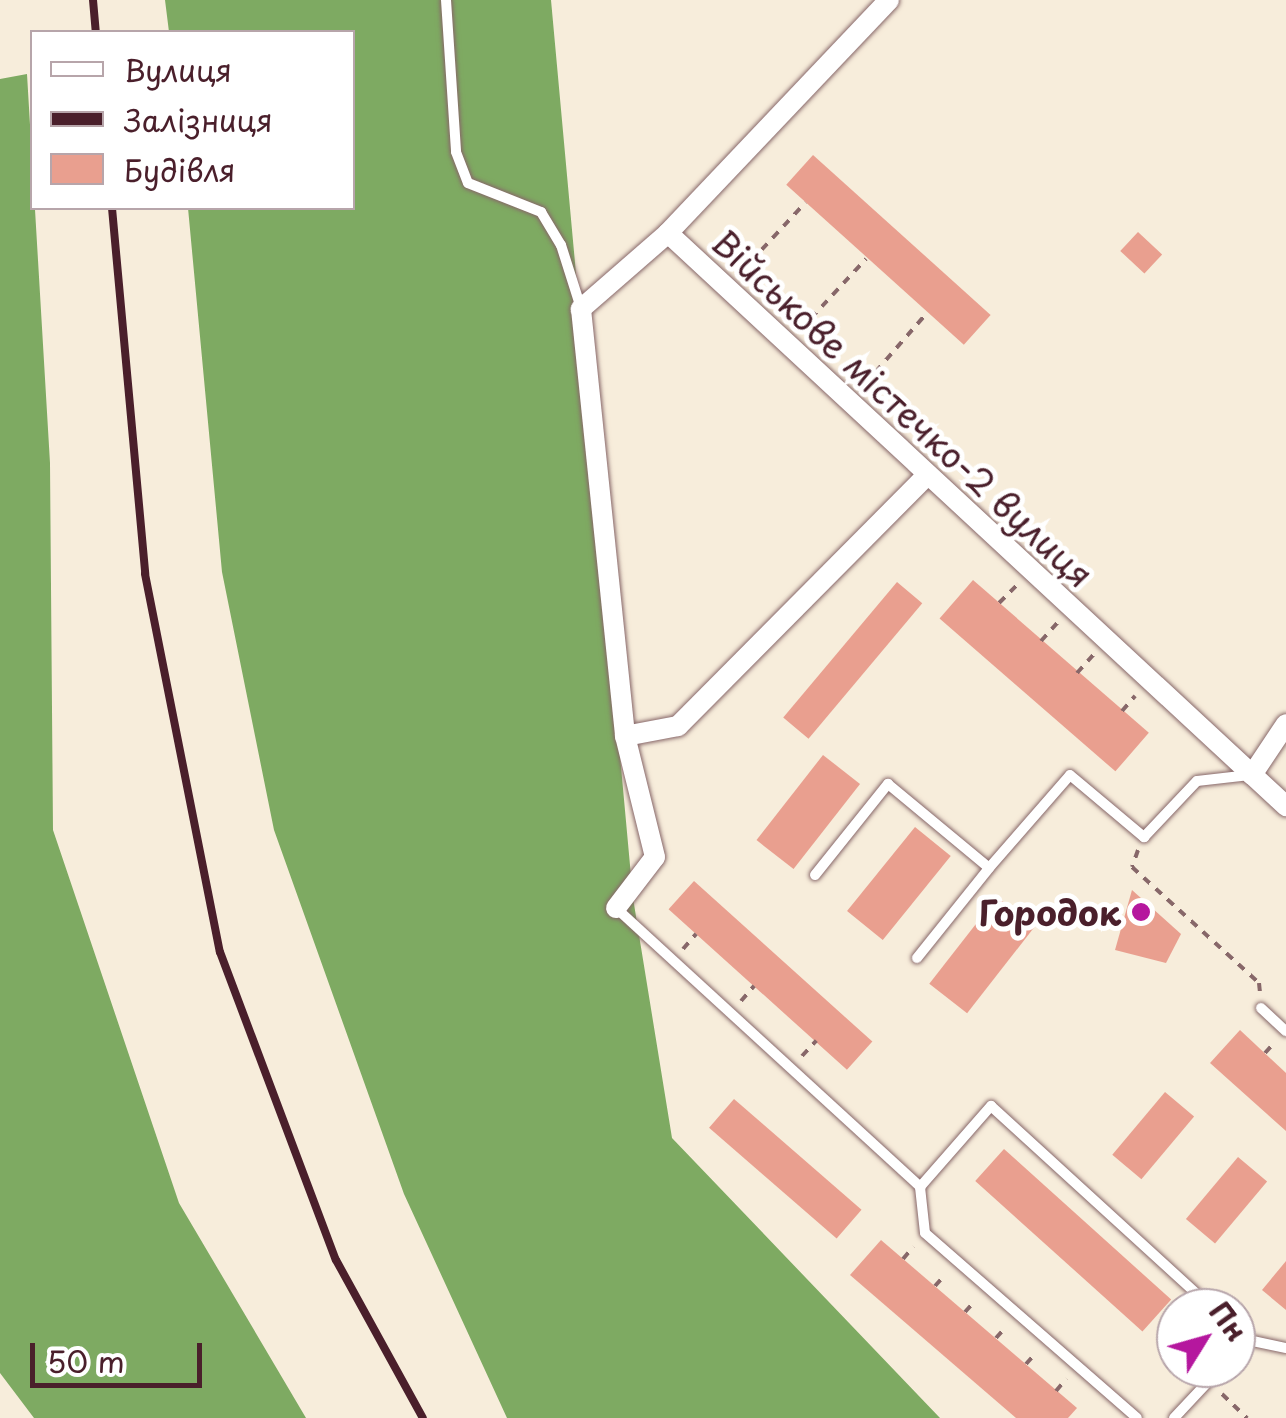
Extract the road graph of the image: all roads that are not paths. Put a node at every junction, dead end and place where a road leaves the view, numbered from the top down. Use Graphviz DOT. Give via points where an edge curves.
graph roads {
  1 [pos="446,0"];
  2 [pos="889,0"];
  3 [pos="668,232"];
  4 [pos="582,308"];
  5 [pos="926,476"];
  6 [pos="1286,724"];
  7 [pos="625,736"];
  8 [pos="1252,774"];
  9 [pos="1286,806"];
  10 [pos="989,868"];
  11 [pos="815,875"];
  12 [pos="616,908"];
  13 [pos="918,958"];
  14 [pos="1262,1008"];
  15 [pos="1286,1031"];
  16 [pos="920,1187"];
  17 [pos="1190,1288"];
  18 [pos="1256,1342"];
  19 [pos="1286,1348"];
  20 [pos="1202,1388"];
  21 [pos="1137,1418"];
  22 [pos="1174,1418"];
  1 -- 4 [label="lane" via="456,152 468,184 541,212 561,245"];
  2 -- 3 [label="street, Військове містечко-2 вулиця"];
  3 -- 4 [label="street"];
  3 -- 5 [label="street, Військове містечко-2 вулиця"];
  4 -- 7 [label="street"];
  5 -- 7 [label="street" via="678,726"];
  5 -- 8 [label="street, Військове містечко-2 вулиця"];
  6 -- 8 [label="street"];
  7 -- 12 [label="street" via="655,857"];
  8 -- 9 [label="street, Військове містечко-2 вулиця"];
  8 -- 10 [label="lane" via="1196,781 1144,837 1070,774"];
  10 -- 11 [label="lane" via="888,784"];
  10 -- 13 [label="lane"];
  12 -- 16 [label="lane"];
  14 -- 15 [label="lane"];
  16 -- 17 [label="lane" via="990,1106"];
  16 -- 21 [label="lane" via="926,1234"];
  18 -- 19 [label="lane"];
  20 -- 22 [label="lane"];
}
